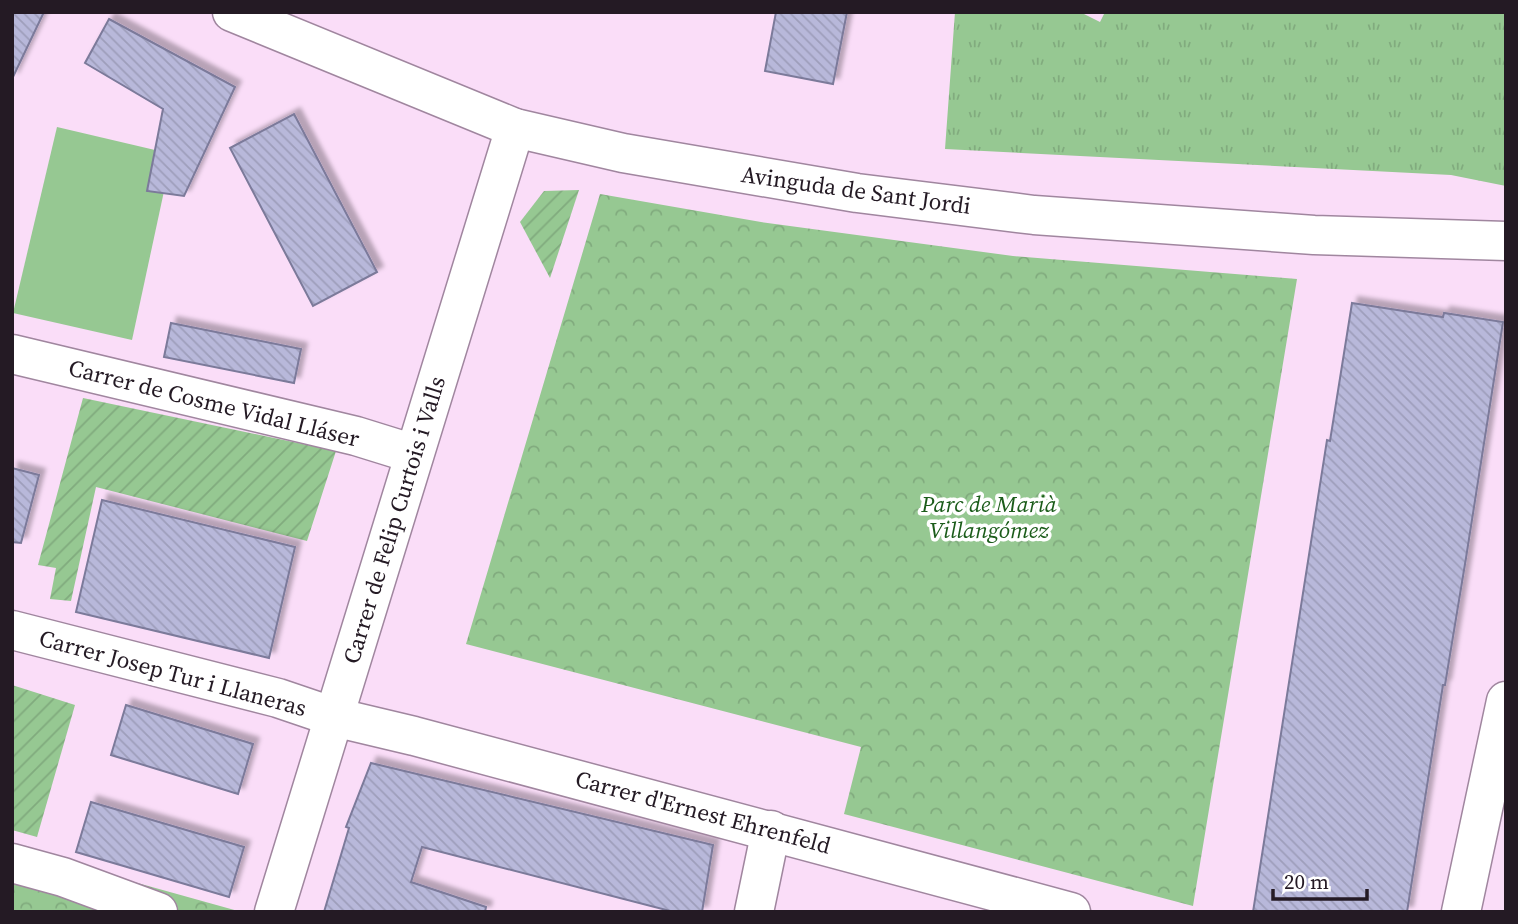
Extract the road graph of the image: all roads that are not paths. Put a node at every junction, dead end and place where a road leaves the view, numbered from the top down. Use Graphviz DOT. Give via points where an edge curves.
graph roads {
  1 [pos="232,12"];
  2 [pos="515,128"];
  3 [pos="1506,241"];
  4 [pos="12,354"];
  5 [pos="414,454"];
  6 [pos="12,630"];
  7 [pos="1506,701"];
  8 [pos="334,718"];
  9 [pos="771,830"];
  10 [pos="12,863"];
  11 [pos="158,912"];
  12 [pos="274,912"];
  13 [pos="754,912"];
  14 [pos="1071,912"];
  15 [pos="1461,912"];
  1 -- 2 [label="street, Avinguda de Sant Jordi"];
  2 -- 3 [label="street, Avinguda de Sant Jordi" via="623,153 857,193 1034,215 1314,235"];
  2 -- 5 [label="street, Carrer de Felip Curtois i Valls"];
  4 -- 5 [label="street, Carrer de Cosme Vidal Lláser"];
  5 -- 8 [label="street, Carrer de Felip Curtois i Valls"];
  6 -- 8 [label="street, Carrer Josep Tur i Llaneras" via="278,698"];
  7 -- 15 [label="street"];
  8 -- 9 [label="street, Carrer d'Ernest Ehrenfeld"];
  8 -- 12 [label="street, Carrer de Felip Curtois i Valls"];
  9 -- 13 [label="street"];
  9 -- 14 [label="street, Carrer d'Ernest Ehrenfeld"];
  10 -- 11 [label="street"];
}
